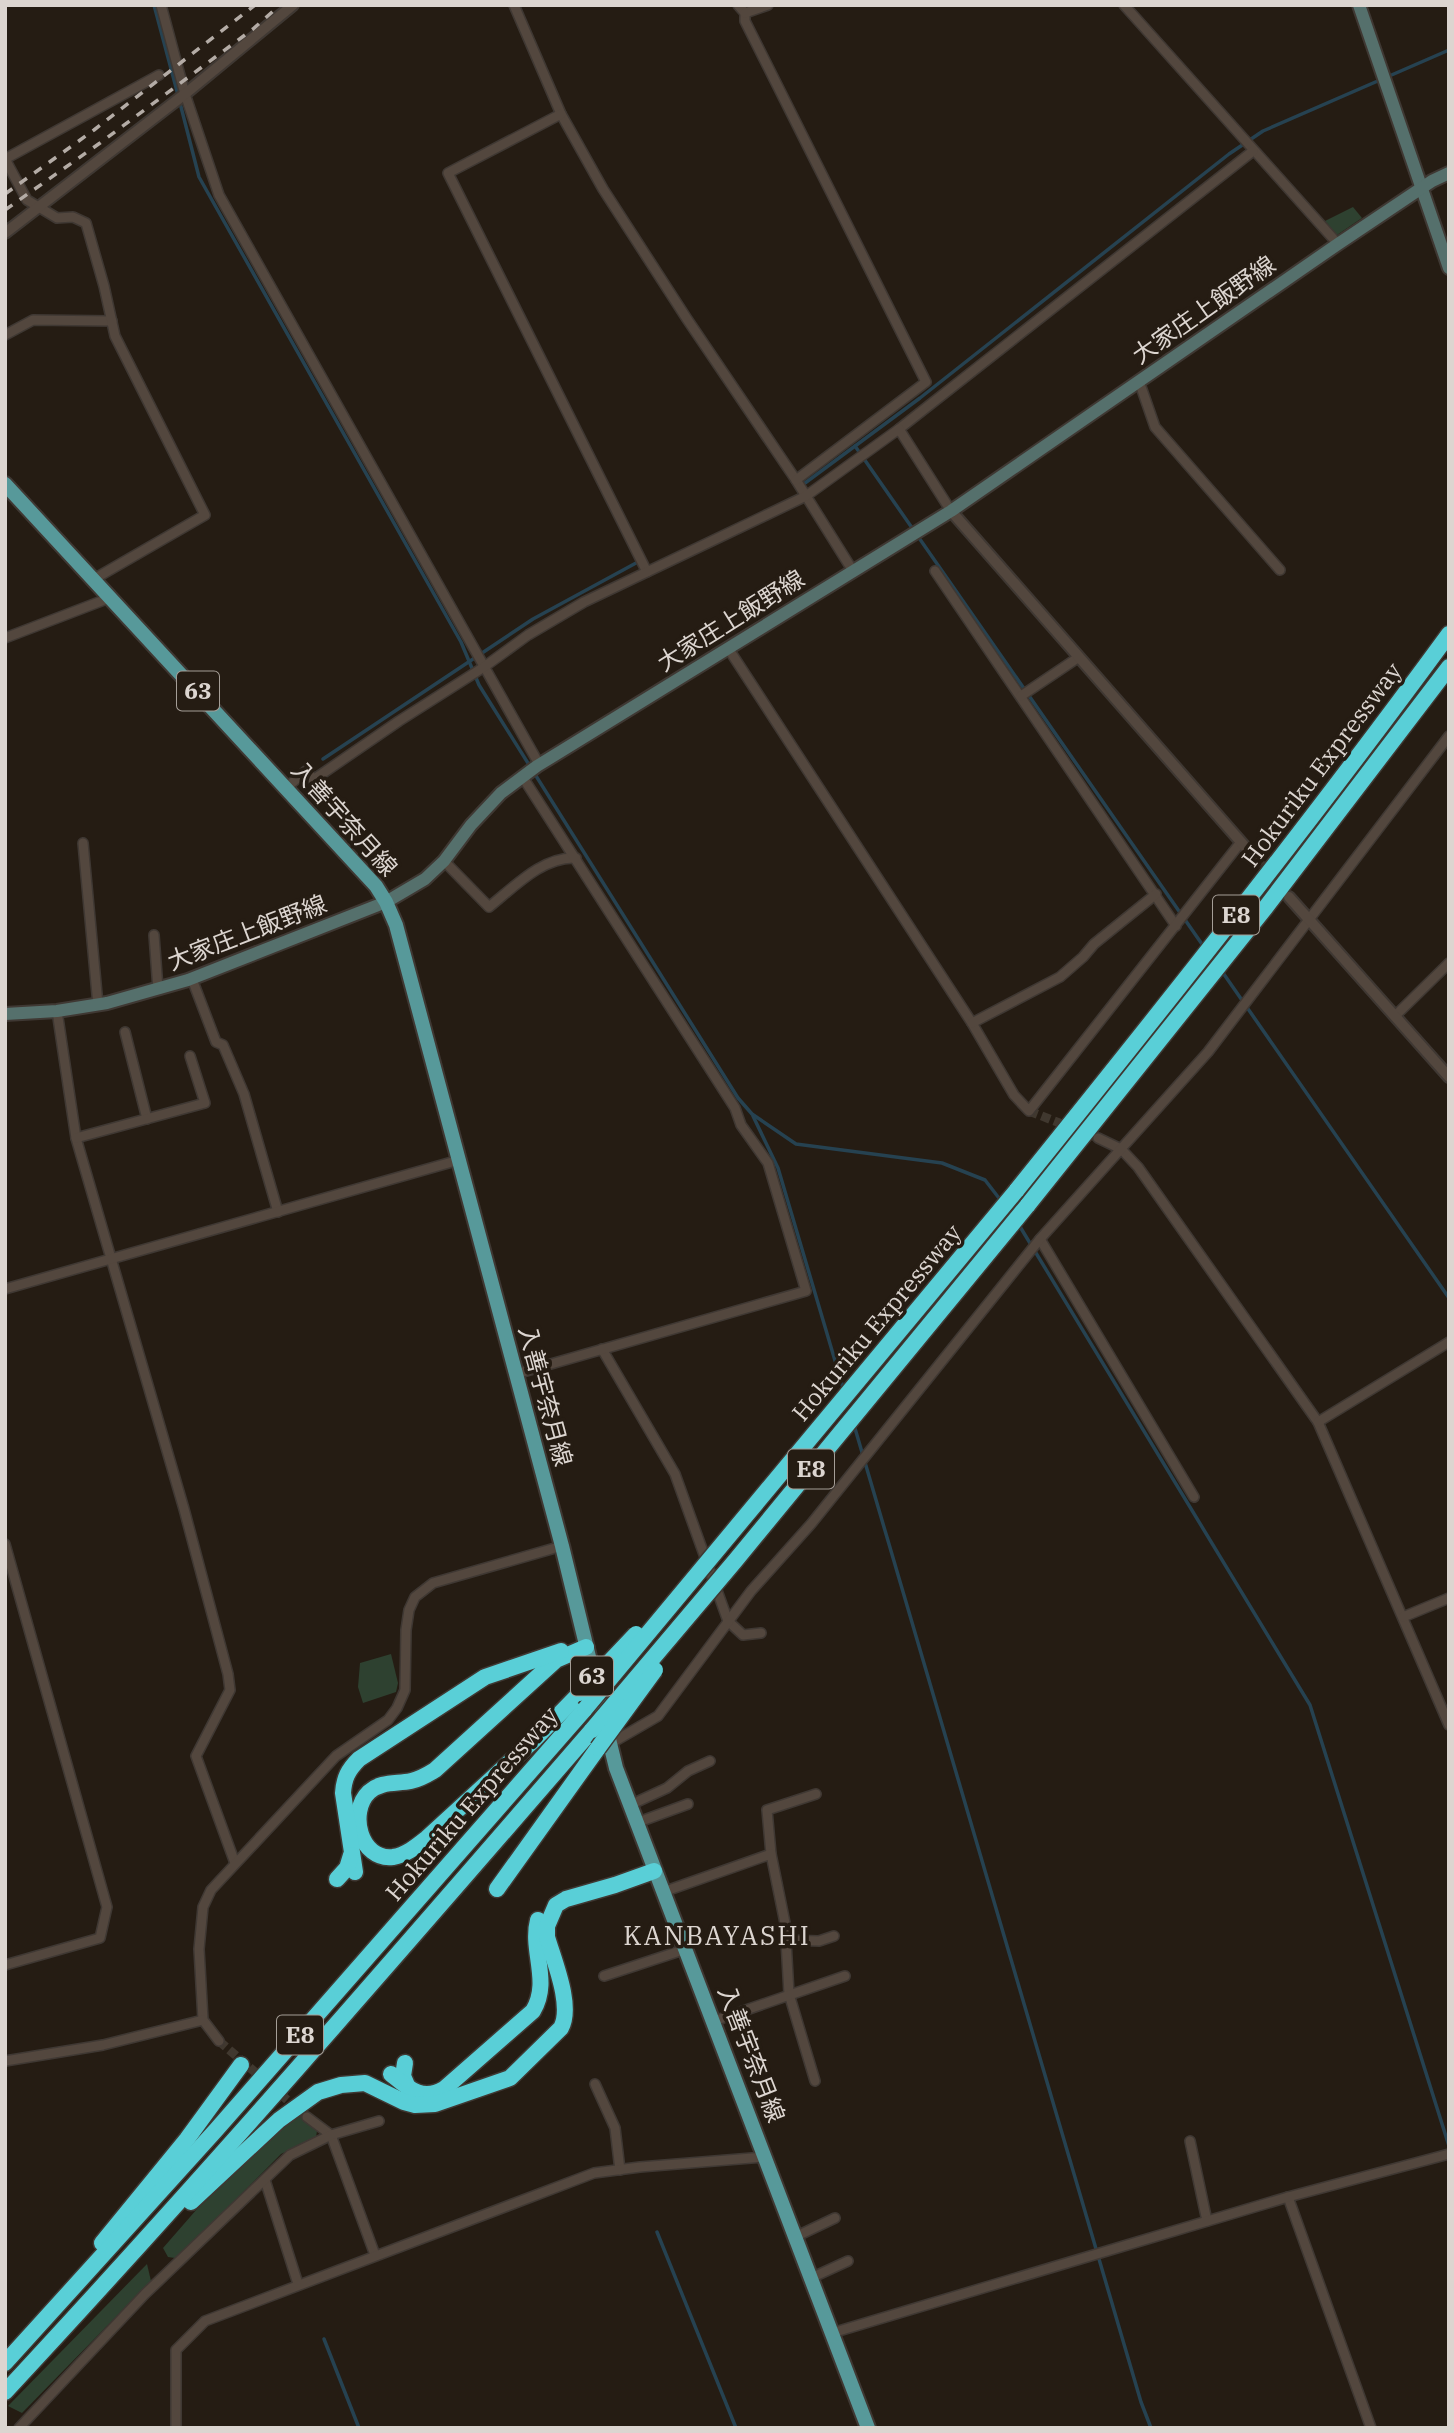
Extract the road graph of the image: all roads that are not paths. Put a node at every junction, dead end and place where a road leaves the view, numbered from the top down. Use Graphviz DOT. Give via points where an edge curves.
graph roads {
  1 [pos="161,5"];
  2 [pos="293,5"];
  3 [pos="514,5"];
  4 [pos="738,5"];
  5 [pos="768,5"];
  6 [pos="1124,5"];
  7 [pos="1359,5"];
  8 [pos="745,13"];
  9 [pos="159,75"];
  10 [pos="184,94"];
  11 [pos="561,114"];
  12 [pos="1253,151"];
  13 [pos="1449,173"];
  14 [pos="1422,188"];
  15 [pos="40,208"];
  16 [pos="5,233"];
  17 [pos="1338,244"];
  18 [pos="1449,268"];
  19 [pos="112,321"];
  20 [pos="5,335"];
  21 [pos="1139,381"];
  22 [pos="899,429"];
  23 [pos="796,480"];
  24 [pos="5,484"];
  25 [pos="806,496"];
  26 [pos="951,511"];
  27 [pos="1280,570"];
  28 [pos="853,571"];
  29 [pos="934,571"];
  30 [pos="647,572"];
  31 [pos="94,579"];
  32 [pos="112,597"];
  33 [pos="1449,634"];
  34 [pos="5,638"];
  35 [pos="728,648"];
  36 [pos="1079,657"];
  37 [pos="485,667"];
  38 [pos="1449,667"];
  39 [pos="1021,696"];
  40 [pos="1449,736"];
  41 [pos="539,764"];
  42 [pos="522,776"];
  43 [pos="286,788"];
  44 [pos="1241,842"];
  45 [pos="83,843"];
  46 [pos="576,858"];
  47 [pos="1255,858"];
  48 [pos="444,861"];
  49 [pos="1156,894"];
  50 [pos="1289,897"];
  51 [pos="386,902"];
  52 [pos="1308,920"];
  53 [pos="1177,926"];
  54 [pos="154,935"];
  55 [pos="1449,963"];
  56 [pos="192,979"];
  57 [pos="158,989"];
  58 [pos="98,1005"];
  59 [pos="57,1011"];
  60 [pos="5,1014"];
  61 [pos="1395,1016"];
  62 [pos="972,1023"];
  63 [pos="125,1032"];
  64 [pos="190,1056"];
  65 [pos="1449,1077"];
  66 [pos="147,1119"];
  67 [pos="76,1138"];
  68 [pos="1098,1138"];
  69 [pos="1121,1149"];
  70 [pos="458,1160"];
  71 [pos="278,1212"];
  72 [pos="1040,1239"];
  73 [pos="110,1259"];
  74 [pos="5,1289"];
  75 [pos="1449,1342"];
  76 [pos="602,1349"];
  77 [pos="516,1374"];
  78 [pos="1318,1422"];
  79 [pos="1194,1497"];
  80 [pos="727,1541"];
  81 [pos="5,1544"];
  82 [pos="562,1546"];
  83 [pos="735,1561"];
  84 [pos="1449,1598"];
  85 [pos="1403,1617"];
  86 [pos="728,1621"];
  87 [pos="761,1633"];
  88 [pos="586,1647"];
  89 [pos="1449,1725"];
  90 [pos="603,1746"];
  91 [pos="710,1761"];
  92 [pos="816,1794"];
  93 [pos="688,1804"];
  94 [pos="629,1805"];
  95 [pos="636,1823"];
  96 [pos="352,1850"];
  97 [pos="771,1854"];
  98 [pos="235,1863"];
  99 [pos="654,1871"];
  100 [pos="355,1872"];
  101 [pos="337,1879"];
  102 [pos="497,1889"];
  103 [pos="663,1892"];
  104 [pos="834,1936"];
  105 [pos="786,1940"];
  106 [pos="686,1950"];
  107 [pos="5,1965"];
  108 [pos="604,1976"];
  109 [pos="845,1976"];
  110 [pos="789,1994"];
  111 [pos="202,2020"];
  112 [pos="714,2021"];
  113 [pos="219,2041"];
  114 [pos="5,2061"];
  115 [pos="405,2063"];
  116 [pos="241,2065"];
  117 [pos="391,2074"];
  118 [pos="815,2081"];
  119 [pos="596,2084"];
  120 [pos="410,2090"];
  121 [pos="307,2117"];
  122 [pos="379,2121"];
  123 [pos="331,2135"];
  124 [pos="1189,2141"];
  125 [pos="1449,2154"];
  126 [pos="765,2157"];
  127 [pos="620,2169"];
  128 [pos="265,2180"];
  129 [pos="1288,2197"];
  130 [pos="835,2218"];
  131 [pos="1207,2221"];
  132 [pos="795,2237"];
  133 [pos="375,2255"];
  134 [pos="848,2261"];
  135 [pos="811,2278"];
  136 [pos="298,2284"];
  137 [pos="832,2333"];
  138 [pos="49,2344"];
  139 [pos="8,2360"];
  140 [pos="5,2392"];
  141 [pos="19,2428"];
  142 [pos="176,2428"];
  143 [pos="868,2428"];
  144 [pos="1371,2428"];
  1 -- 10 [label="street"];
  2 -- 10 [label="street"];
  3 -- 11 [label="street"];
  4 -- 8 [label="street"];
  5 -- 8 [label="street"];
  6 -- 12 [label="street"];
  7 -- 14 [label="main road"];
  8 -- 23 [label="street" via="745,21 926,382"];
  9 -- 15 [label="street" via="5,159 27,200"];
  10 -- 15 [label="street"];
  10 -- 37 [label="street" via="219,195"];
  11 -- 23 [label="street" via="603,189"];
  11 -- 30 [label="street" via="447,173"];
  12 -- 17 [label="street"];
  12 -- 22 [label="street"];
  13 -- 14 [label="main road, 大家庄上飯野線"];
  14 -- 17 [label="main road, 大家庄上飯野線"];
  14 -- 18 [label="main road"];
  15 -- 16 [label="street"];
  15 -- 19 [label="street" via="57,218 73,217 86,223"];
  17 -- 21 [label="main road, 大家庄上飯野線"];
  19 -- 20 [label="street" via="33,320"];
  19 -- 31 [label="street" via="115,336 205,515"];
  21 -- 26 [label="main road, 大家庄上飯野線"];
  21 -- 27 [label="street" via="1155,427"];
  22 -- 25 [label="street"];
  22 -- 26 [label="street"];
  23 -- 25 [label="street"];
  24 -- 31 [label="main road, 入善宇奈月線 / 63"];
  25 -- 28 [label="street"];
  25 -- 30 [label="street"];
  26 -- 28 [label="main road, 大家庄上飯野線"];
  26 -- 36 [label="street"];
  28 -- 35 [label="main road, 大家庄上飯野線"];
  29 -- 39 [label="street"];
  30 -- 37 [label="street" via="584,602"];
  31 -- 32 [label="main road, 入善宇奈月線 / 63"];
  32 -- 34 [label="street"];
  32 -- 43 [label="main road, 入善宇奈月線 / 63"];
  33 -- 80 [label="highway, Hokuriku Expressway / E8, bridge" via="1255,891 1016,1191"];
  35 -- 41 [label="main road, 大家庄上飯野線"];
  35 -- 62 [label="street"];
  36 -- 39 [label="street"];
  36 -- 44 [label="street"];
  37 -- 41 [label="street"];
  37 -- 43 [label="street" via="313,780 307,770"];
  38 -- 83 [label="highway, Hokuriku Expressway / E8, bridge" via="1257,918 1027,1206"];
  39 -- 49 [label="street"];
  40 -- 52 [label="street"];
  41 -- 42 [label="main road, 大家庄上飯野線"];
  42 -- 46 [label="street"];
  42 -- 48 [label="main road, 大家庄上飯野線" via="471,825"];
  43 -- 51 [label="main road, 入善宇奈月線 / 63"];
  44 -- 47 [label="street"];
  44 -- 53 [label="street"];
  45 -- 58 [label="street"];
  46 -- 48 [label="street" via="547,863 489,906"];
  46 -- 76 [label="street" via="768,1163 806,1291"];
  48 -- 51 [label="main road, 大家庄上飯野線"];
  49 -- 53 [label="street"];
  49 -- 62 [label="street" via="1060,977"];
  50 -- 52 [label="street"];
  51 -- 56 [label="main road, 大家庄上飯野線"];
  51 -- 70 [label="main road, 入善宇奈月線 / 63"];
  52 -- 61 [label="street"];
  52 -- 69 [label="street" via="1208,1052"];
  53 -- 62 [label="street" via="1029,1111 1014,1095"];
  54 -- 57 [label="street"];
  55 -- 61 [label="street"];
  56 -- 57 [label="main road, 大家庄上飯野線"];
  56 -- 71 [label="street" via="216,1042 223,1045 244,1094"];
  57 -- 58 [label="main road, 大家庄上飯野線"];
  58 -- 59 [label="main road, 大家庄上飯野線"];
  59 -- 60 [label="main road, 大家庄上飯野線"];
  59 -- 67 [label="street"];
  61 -- 65 [label="street"];
  63 -- 66 [label="street"];
  64 -- 66 [label="street" via="205,1103"];
  66 -- 67 [label="street"];
  67 -- 73 [label="street"];
  68 -- 69 [label="street"];
  69 -- 72 [label="street"];
  69 -- 78 [label="street"];
  70 -- 71 [label="street"];
  70 -- 77 [label="main road, 入善宇奈月線 / 63"];
  71 -- 73 [label="street"];
  72 -- 79 [label="street"];
  72 -- 86 [label="street"];
  73 -- 74 [label="street"];
  73 -- 98 [label="street" via="228,1674 230,1690 196,1756"];
  75 -- 78 [label="street"];
  76 -- 77 [label="street"];
  76 -- 86 [label="street" via="676,1474"];
  77 -- 82 [label="main road, 入善宇奈月線 / 63"];
  78 -- 85 [label="street"];
  80 -- 88 [label="highway, bridge" via="535,1739 427,1838 393,1857 367,1847 359,1812 368,1793 377,1786 423,1778 436,1770 556,1660"];
  80 -- 139 [label="highway, Hokuriku Expressway / E8, bridge" via="216,2130"];
  81 -- 107 [label="street" via="107,1907 100,1938"];
  82 -- 88 [label="main road, 入善宇奈月線 / 63"];
  82 -- 98 [label="street" via="433,1583 415,1597 406,1630 405,1690 397,1707 388,1720 336,1756"];
  83 -- 90 [label="highway, bridge"];
  83 -- 138 [label="highway, Hokuriku Expressway / E8, bridge" via="355,2003"];
  84 -- 85 [label="street"];
  85 -- 89 [label="street"];
  86 -- 87 [label="street" via="743,1635"];
  86 -- 90 [label="street" via="659,1716"];
  88 -- 90 [label="main road, 入善宇奈月線 / 63"];
  88 -- 96 [label="highway" via="553,1653 485,1677 359,1759 348,1769 343,1793"];
  90 -- 94 [label="main road, 入善宇奈月線 / 63"];
  90 -- 102 [label="highway"];
  91 -- 94 [label="street"];
  92 -- 97 [label="street" via="767,1810"];
  93 -- 95 [label="street"];
  94 -- 95 [label="main road, 入善宇奈月線 / 63"];
  95 -- 99 [label="main road, 入善宇奈月線 / 63"];
  96 -- 100 [label="highway"];
  96 -- 101 [label="highway" via="347,1868"];
  97 -- 103 [label="street"];
  97 -- 105 [label="street"];
  98 -- 111 [label="street" via="211,1890 203,1907 199,1949"];
  99 -- 103 [label="main road, 入善宇奈月線 / 63"];
  99 -- 120 [label="highway" via="566,1892 546,1904 537,1925 542,1982 533,2011 444,2090 426,2095"];
  99 -- 138 [label="highway" via="556,1905 547,1937 566,2004 565,2022 518,2072 425,2106 404,2102 365,2083 341,2085 306,2098 193,2199"];
  103 -- 106 [label="main road, 入善宇奈月線 / 63"];
  104 -- 105 [label="street" via="819,1941"];
  105 -- 110 [label="street"];
  106 -- 108 [label="street"];
  106 -- 112 [label="main road, 入善宇奈月線 / 63"];
  109 -- 110 [label="street"];
  110 -- 112 [label="street"];
  110 -- 118 [label="street"];
  111 -- 113 [label="street"];
  111 -- 114 [label="street" via="103,2045"];
  112 -- 126 [label="main road, 入善宇奈月線 / 63"];
  115 -- 120 [label="highway" via="403,2076"];
  116 -- 139 [label="highway"];
  117 -- 120 [label="highway"];
  119 -- 127 [label="street" via="615,2128"];
  121 -- 123 [label="street"];
  122 -- 123 [label="street"];
  123 -- 128 [label="street" via="290,2155"];
  123 -- 133 [label="street"];
  124 -- 131 [label="street"];
  125 -- 129 [label="street"];
  126 -- 127 [label="street"];
  126 -- 132 [label="main road, 入善宇奈月線 / 63"];
  127 -- 133 [label="street" via="594,2173"];
  128 -- 136 [label="street"];
  128 -- 141 [label="street" via="145,2294"];
  129 -- 131 [label="street"];
  129 -- 144 [label="street"];
  130 -- 132 [label="street"];
  131 -- 137 [label="street"];
  132 -- 135 [label="main road, 入善宇奈月線 / 63"];
  133 -- 136 [label="street"];
  134 -- 135 [label="street"];
  135 -- 137 [label="main road, 入善宇奈月線 / 63"];
  136 -- 142 [label="street" via="205,2321 176,2350"];
  137 -- 143 [label="main road, 入善宇奈月線 / 63"];
  138 -- 140 [label="highway, Hokuriku Expressway / E8"];
}
